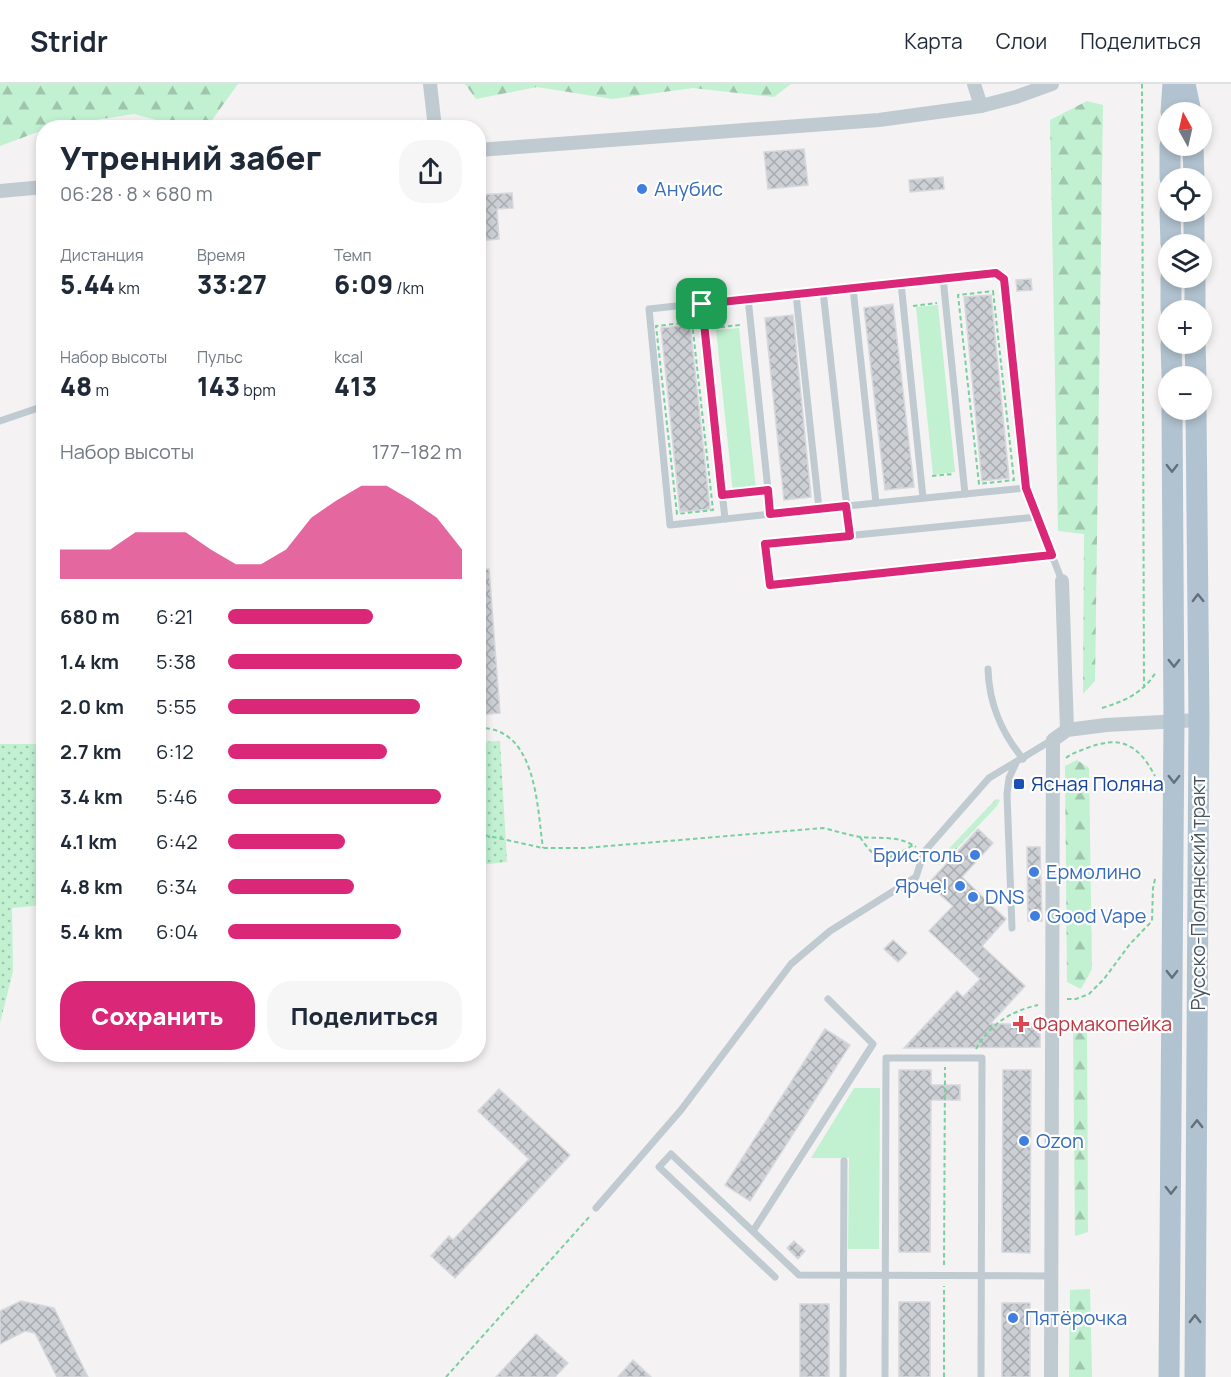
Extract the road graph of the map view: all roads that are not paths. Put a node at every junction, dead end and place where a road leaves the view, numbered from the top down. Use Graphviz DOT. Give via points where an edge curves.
graph roads {
  1 [pos="430,84"];
  2 [pos="974,84"];
  3 [pos="1052,84"];
  4 [pos="1173,84"];
  5 [pos="1185,84"];
  6 [pos="1172,102"];
  7 [pos="1189,102"];
  8 [pos="981,106"];
  9 [pos="434,120"];
  10 [pos="486,149"];
  11 [pos="36,188"];
  12 [pos="0,191"];
  13 [pos="943,278"];
  14 [pos="901,283"];
  15 [pos="853,288"];
  16 [pos="824,291"];
  17 [pos="796,294"];
  18 [pos="748,298"];
  19 [pos="702,304"];
  20 [pos="36,409"];
  21 [pos="1172,420"];
  22 [pos="1196,420"];
  23 [pos="0,421"];
  24 [pos="1026,488"];
  25 [pos="965,494"];
  26 [pos="923,498"];
  27 [pos="876,503"];
  28 [pos="846,506"];
  29 [pos="819,509"];
  30 [pos="770,514"];
  31 [pos="1037,517"];
  32 [pos="724,519"];
  33 [pos="850,536"];
  34 [pos="1052,555"];
  35 [pos="1062,580"];
  36 [pos="988,669"];
  37 [pos="1174,720"];
  38 [pos="1199,720"];
  39 [pos="1067,730"];
  40 [pos="1053,740"];
  41 [pos="1023,759"];
  42 [pos="1016,763"];
  43 [pos="1012,928"];
  44 [pos="828,999"];
  45 [pos="844,1161"];
  46 [pos="596,1208"];
  47 [pos="753,1232"];
  48 [pos="843,1275"];
  49 [pos="886,1276"];
  50 [pos="981,1276"];
  51 [pos="1051,1276"];
  52 [pos="775,1277"];
  53 [pos="843,1377"];
  54 [pos="885,1377"];
  55 [pos="981,1377"];
  56 [pos="1051,1377"];
  57 [pos="1169,1377"];
  58 [pos="1195,1377"];
  1 -- 9 [label="street"];
  2 -- 8 [label="street"];
  3 -- 8 [label="street"];
  4 -- 6 [label="main road"];
  5 -- 7 [label="main road"];
  8 -- 10 [label="street" via="879,120"];
  11 -- 12 [label="street"];
  13 -- 14 [label="lane"];
  13 -- 24 [label="lane" via="996,273 1004,279"];
  13 -- 25 [label="lane"];
  14 -- 15 [label="lane"];
  14 -- 26 [label="lane"];
  15 -- 16 [label="lane"];
  15 -- 27 [label="lane"];
  16 -- 17 [label="lane"];
  16 -- 28 [label="lane"];
  17 -- 18 [label="lane"];
  17 -- 29 [label="lane"];
  18 -- 19 [label="lane"];
  18 -- 30 [label="lane"];
  19 -- 32 [label="lane"];
  19 -- 32 [label="lane" via="649,309 670,525"];
  20 -- 23 [label="lane"];
  21 -- 37 [label="main road, Русско-Полянский тракт, one-way"];
  38 -- 22 [label="main road, Русско-Полянский тракт, one-way"];
  24 -- 25 [label="lane"];
  24 -- 31 [label="lane"];
  25 -- 26 [label="lane"];
  26 -- 27 [label="lane"];
  27 -- 28 [label="lane"];
  28 -- 29 [label="lane"];
  28 -- 33 [label="lane"];
  29 -- 30 [label="lane"];
  30 -- 32 [label="lane"];
  31 -- 33 [label="lane"];
  31 -- 34 [label="lane"];
  33 -- 34 [label="lane" via="765,544 770,585"];
  34 -- 35 [label="lane"];
  35 -- 39 [label="street"];
  36 -- 41 [label="lane" via="993,708 1010,743"];
  37 -- 38 [label="street"];
  37 -- 39 [label="street"];
  37 -- 57 [label="main road, Русско-Полянский тракт, one-way"];
  58 -- 38 [label="main road, Русско-Полянский тракт, one-way"];
  39 -- 40 [label="street"];
  40 -- 41 [label="lane"];
  40 -- 51 [label="street"];
  41 -- 42 [label="lane"];
  42 -- 43 [label="lane" via="1007,794"];
  42 -- 46 [label="lane" via="990,778 924,852 916,877 830,932 791,964 681,1110"];
  44 -- 47 [label="lane" via="873,1044"];
  45 -- 48 [label="lane"];
  47 -- 48 [label="lane" via="799,1275"];
  47 -- 52 [label="lane" via="671,1154 659,1167"];
  48 -- 49 [label="lane"];
  48 -- 53 [label="lane"];
  49 -- 50 [label="lane"];
  49 -- 50 [label="lane" via="886,1058 982,1058"];
  49 -- 54 [label="lane"];
  50 -- 51 [label="lane"];
  50 -- 55 [label="lane"];
  51 -- 56 [label="street"];
}
